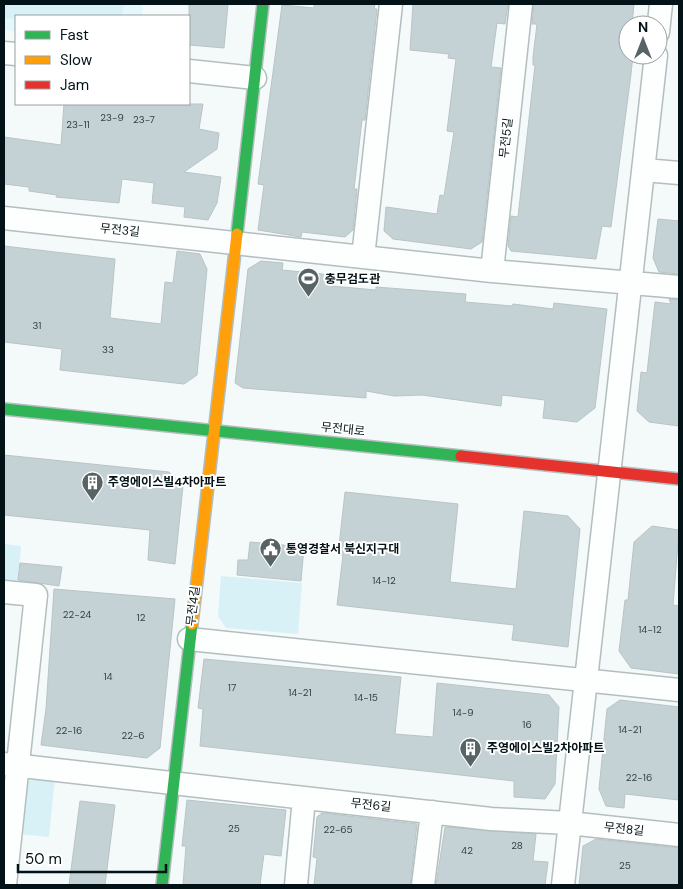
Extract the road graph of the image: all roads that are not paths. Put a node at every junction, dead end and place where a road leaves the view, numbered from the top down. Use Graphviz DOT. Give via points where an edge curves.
graph roads {
  1 [pos="263,4"];
  2 [pos="391,4"];
  3 [pos="520,4"];
  4 [pos="655,65"];
  5 [pos="190,71"];
  6 [pos="255,78"];
  7 [pos="644,170"];
  8 [pos="679,173"];
  9 [pos="4,218"];
  10 [pos="237,242"];
  11 [pos="363,257"];
  12 [pos="492,271"];
  13 [pos="630,283"];
  14 [pos="679,288"];
  15 [pos="4,409"];
  16 [pos="215,430"];
  17 [pos="610,472"];
  18 [pos="679,479"];
  19 [pos="4,592"];
  20 [pos="189,639"];
  21 [pos="586,680"];
  22 [pos="679,690"];
  23 [pos="12,765"];
  24 [pos="173,783"];
  25 [pos="304,798"];
  26 [pos="432,812"];
  27 [pos="569,823"];
  28 [pos="679,835"];
  29 [pos="5,885"];
  30 [pos="162,885"];
  31 [pos="296,885"];
  32 [pos="423,885"];
  33 [pos="563,885"];
  1 -- 6 [label="street"];
  2 -- 11 [label="street"];
  3 -- 12 [label="street, 무전5길"];
  4 -- 7 [label="street"];
  5 -- 6 [label="street"];
  6 -- 10 [label="street"];
  7 -- 8 [label="street"];
  7 -- 13 [label="street"];
  9 -- 10 [label="street, 무전3길"];
  10 -- 11 [label="street"];
  10 -- 16 [label="street"];
  11 -- 12 [label="street"];
  12 -- 13 [label="street"];
  13 -- 14 [label="street"];
  13 -- 17 [label="street"];
  15 -- 16 [label="street, 무전대로"];
  16 -- 17 [label="street, 무전대로"];
  16 -- 20 [label="street, 무전4길"];
  17 -- 18 [label="street, 무전대로"];
  17 -- 21 [label="street"];
  19 -- 23 [label="street" via="36,595"];
  20 -- 21 [label="street"];
  20 -- 24 [label="street, 무전4길"];
  21 -- 22 [label="street"];
  21 -- 27 [label="street"];
  23 -- 24 [label="street"];
  23 -- 29 [label="street"];
  24 -- 25 [label="street, 무전6길"];
  24 -- 30 [label="street, 무전4길"];
  25 -- 26 [label="street, 무전6길"];
  25 -- 31 [label="street"];
  26 -- 27 [label="street, 무전6길"];
  26 -- 32 [label="street"];
  27 -- 28 [label="street, 무전8길"];
  27 -- 33 [label="street"];
}
